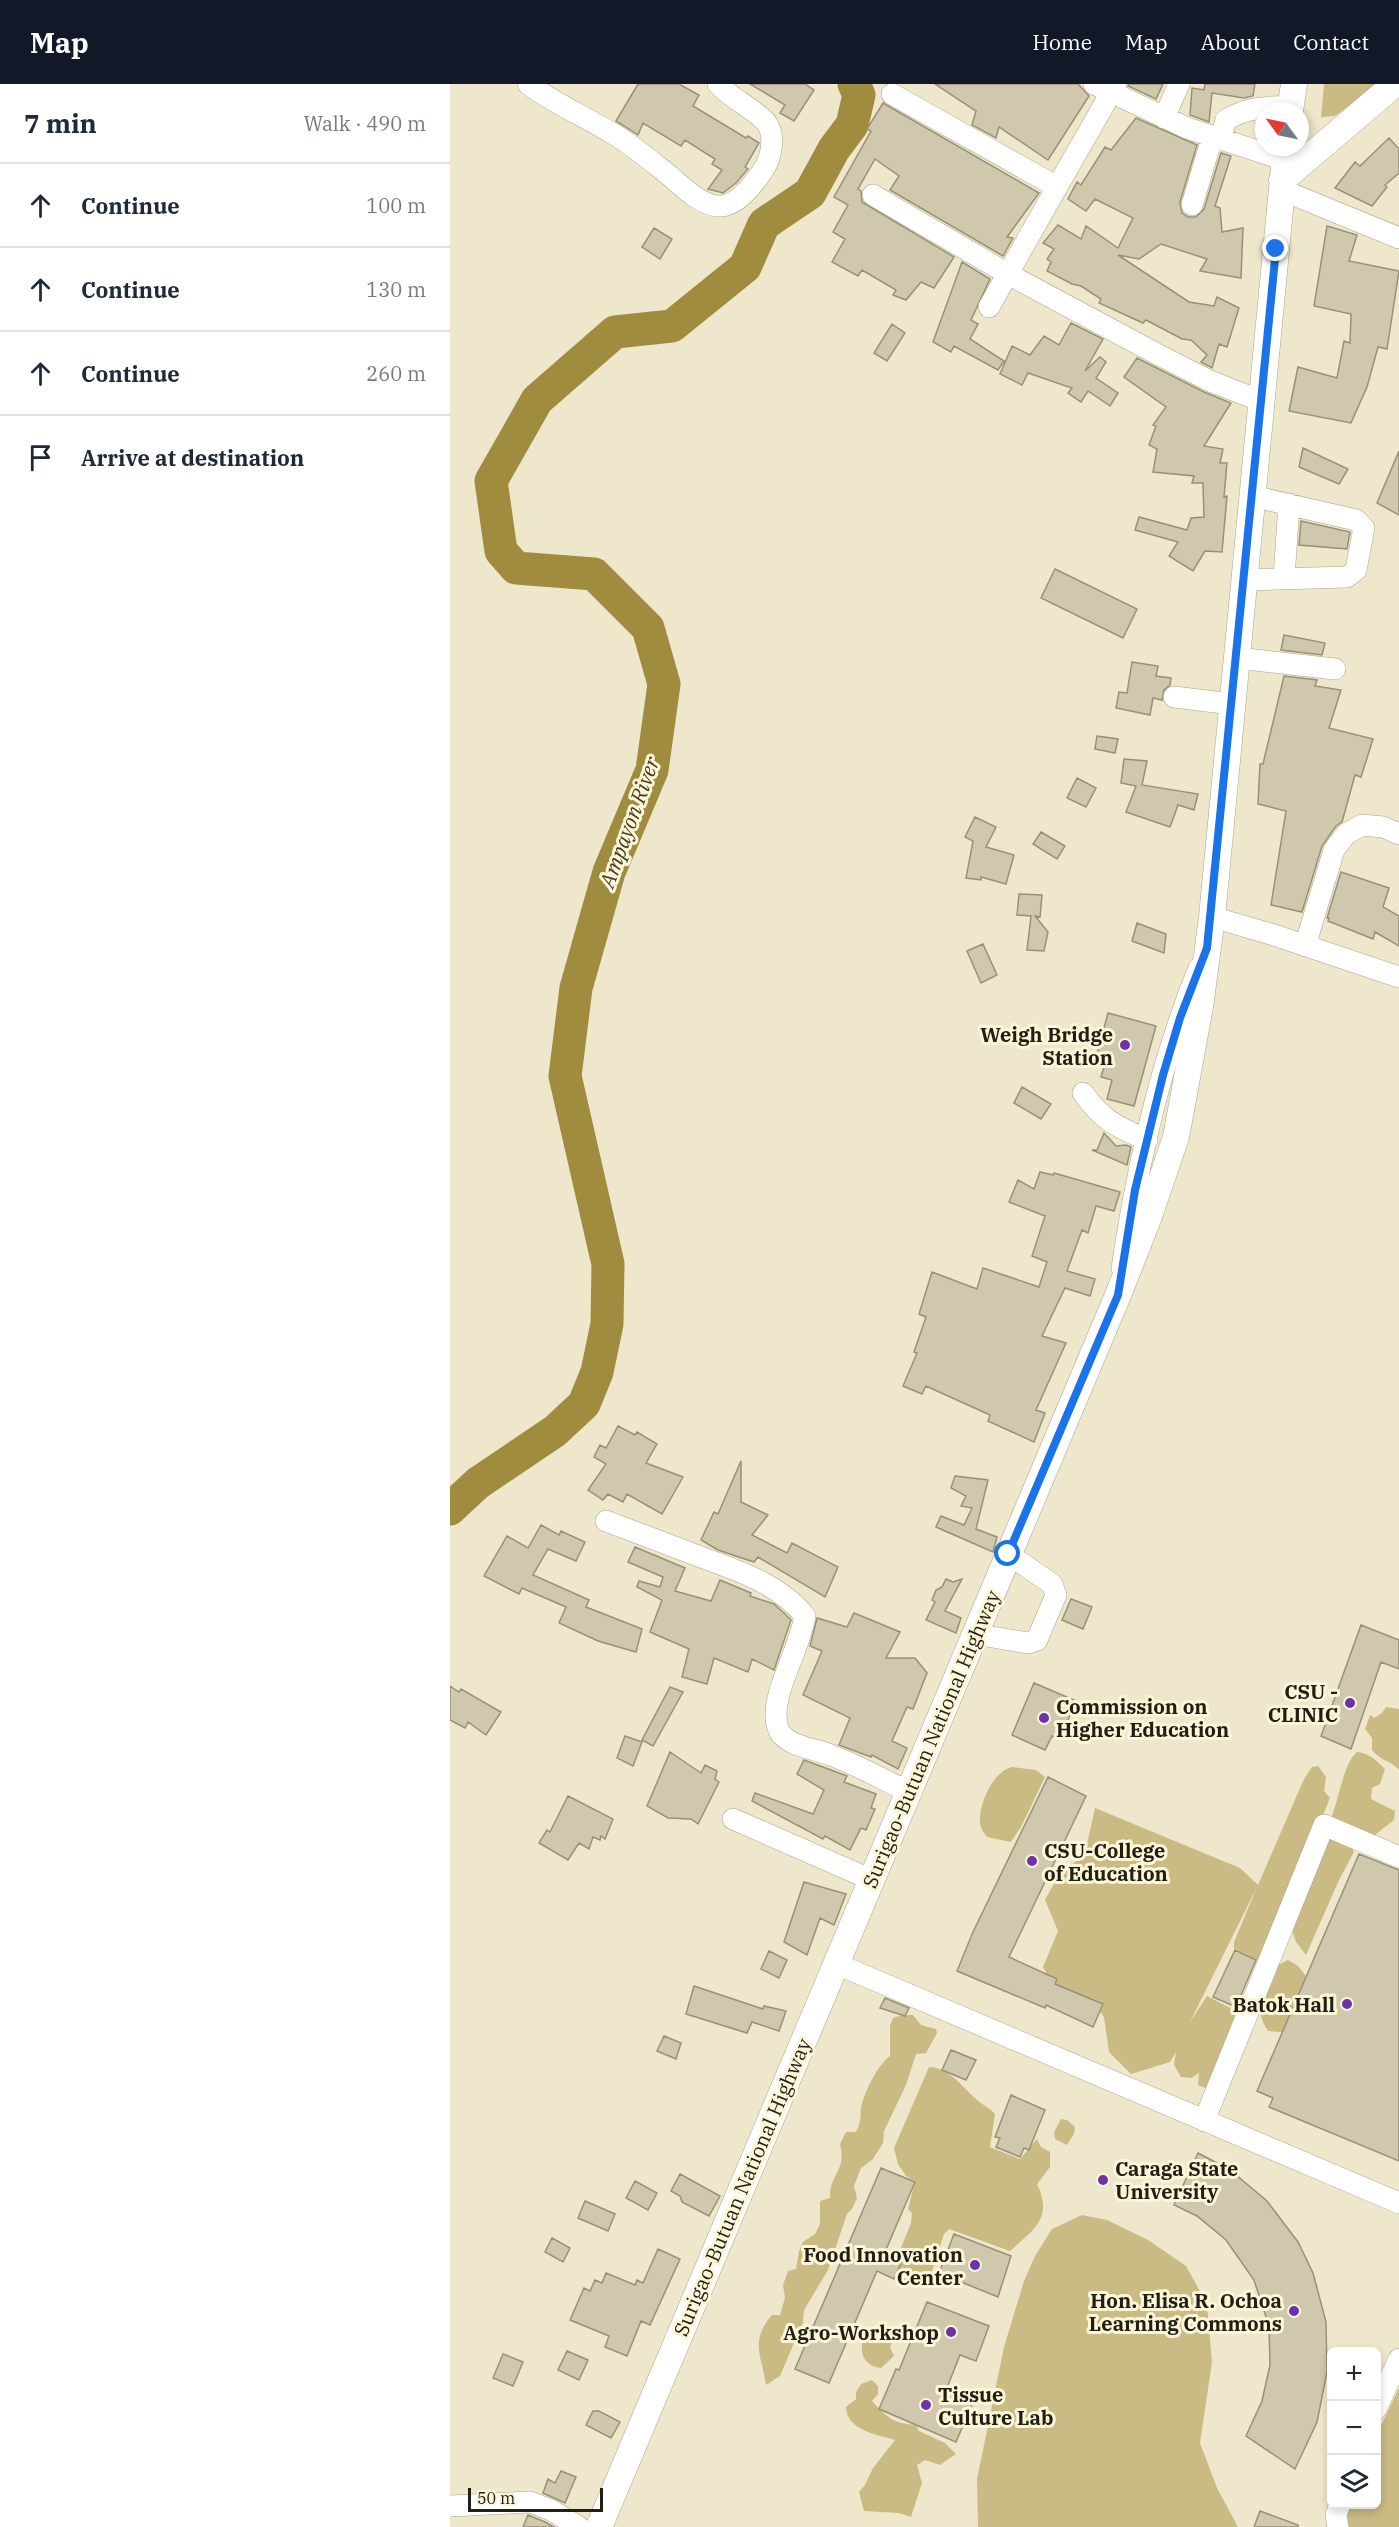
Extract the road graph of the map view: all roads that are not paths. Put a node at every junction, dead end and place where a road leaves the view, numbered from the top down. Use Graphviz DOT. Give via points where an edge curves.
graph roads {
  1 [pos="528,84"];
  2 [pos="718,84"];
  3 [pos="1179,84"];
  4 [pos="1395,84"];
  5 [pos="1107,87"];
  6 [pos="892,94"];
  7 [pos="1292,100"];
  8 [pos="1164,118"];
  9 [pos="1216,139"];
  10 [pos="1284,169"];
  11 [pos="1058,187"];
  12 [pos="873,195"];
  13 [pos="1192,206"];
  14 [pos="1399,238"];
  15 [pos="1008,274"];
  16 [pos="989,308"];
  17 [pos="1261,401"];
  18 [pos="1252,496"];
  19 [pos="1289,504"];
  20 [pos="1284,578"];
  21 [pos="1244,580"];
  22 [pos="1237,658"];
  23 [pos="1335,669"];
  24 [pos="1174,698"];
  25 [pos="1232,704"];
  26 [pos="1399,834"];
  27 [pos="1212,917"];
  28 [pos="1305,946"];
  29 [pos="1207,948"];
  30 [pos="1399,976"];
  31 [pos="1083,1093"];
  32 [pos="1147,1140"];
  33 [pos="1118,1295"];
  34 [pos="606,1521"];
  35 [pos="1008,1554"];
  36 [pos="975,1634"];
  37 [pos="909,1792"];
  38 [pos="733,1819"];
  39 [pos="1399,1857"];
  40 [pos="872,1880"];
  41 [pos="837,1964"];
  42 [pos="1204,2121"];
  43 [pos="1399,2203"];
  44 [pos="1399,2359"];
  45 [pos="1381,2401"];
  46 [pos="450,2506"];
  47 [pos="1338,2509"];
  48 [pos="579,2527"];
  49 [pos="599,2527"];
  50 [pos="1338,2527"];
  1 -- 2 [label="street" via="616,135 681,186 718,207 729,205 744,193 765,168 772,149 765,122"];
  3 -- 8 [label="street"];
  4 -- 10 [label="main road"];
  5 -- 8 [label="street"];
  5 -- 11 [label="street"];
  6 -- 11 [label="street"];
  7 -- 9 [label="street" via="1238,113 1226,120"];
  8 -- 9 [label="street"];
  9 -- 10 [label="street"];
  9 -- 13 [label="street"];
  10 -- 14 [label="street"];
  10 -- 17 [label="main road, Surigao-Butuan National Highway"];
  11 -- 15 [label="street"];
  12 -- 15 [label="street"];
  15 -- 16 [label="street"];
  15 -- 17 [label="street" via="1210,381"];
  17 -- 18 [label="main road, Surigao-Butuan National Highway"];
  18 -- 19 [label="street"];
  18 -- 21 [label="main road, Surigao-Butuan National Highway"];
  19 -- 20 [label="street"];
  19 -- 20 [label="street" via="1356,520 1364,528 1356,570 1347,577"];
  20 -- 21 [label="street"];
  21 -- 22 [label="main road, Surigao-Butuan National Highway"];
  22 -- 23 [label="street"];
  22 -- 25 [label="main road, Surigao-Butuan National Highway"];
  24 -- 25 [label="street"];
  25 -- 27 [label="main road, Surigao-Butuan National Highway"];
  26 -- 28 [label="street" via="1383,827 1362,825 1346,834 1334,850"];
  27 -- 28 [label="street"];
  27 -- 29 [label="main road, Surigao-Butuan National Highway"];
  28 -- 30 [label="street"];
  29 -- 32 [label="street" via="1180,1018"];
  29 -- 33 [label="main road, Surigao-Butuan National Highway" via="1192,1060 1176,1137"];
  31 -- 32 [label="street" via="1113,1125"];
  32 -- 33 [label="street"];
  33 -- 35 [label="main road, Surigao-Butuan National Highway"];
  34 -- 37 [label="street" via="742,1573 795,1604 805,1616 776,1712 782,1735"];
  35 -- 36 [label="main road, Surigao-Butuan National Highway"];
  35 -- 36 [label="street" via="1052,1584 1056,1595 1037,1640 1028,1643"];
  36 -- 37 [label="main road, Surigao-Butuan National Highway"];
  37 -- 40 [label="main road, Surigao-Butuan National Highway"];
  38 -- 40 [label="street"];
  39 -- 42 [label="street" via="1324,1825"];
  40 -- 41 [label="main road, Surigao-Butuan National Highway"];
  41 -- 42 [label="street"];
  41 -- 49 [label="main road, Surigao-Butuan National Highway"];
  42 -- 43 [label="street"];
  44 -- 45 [label="street"];
  46 -- 48 [label="street" via="530,2502"];
  47 -- 50 [label="street"];
}
